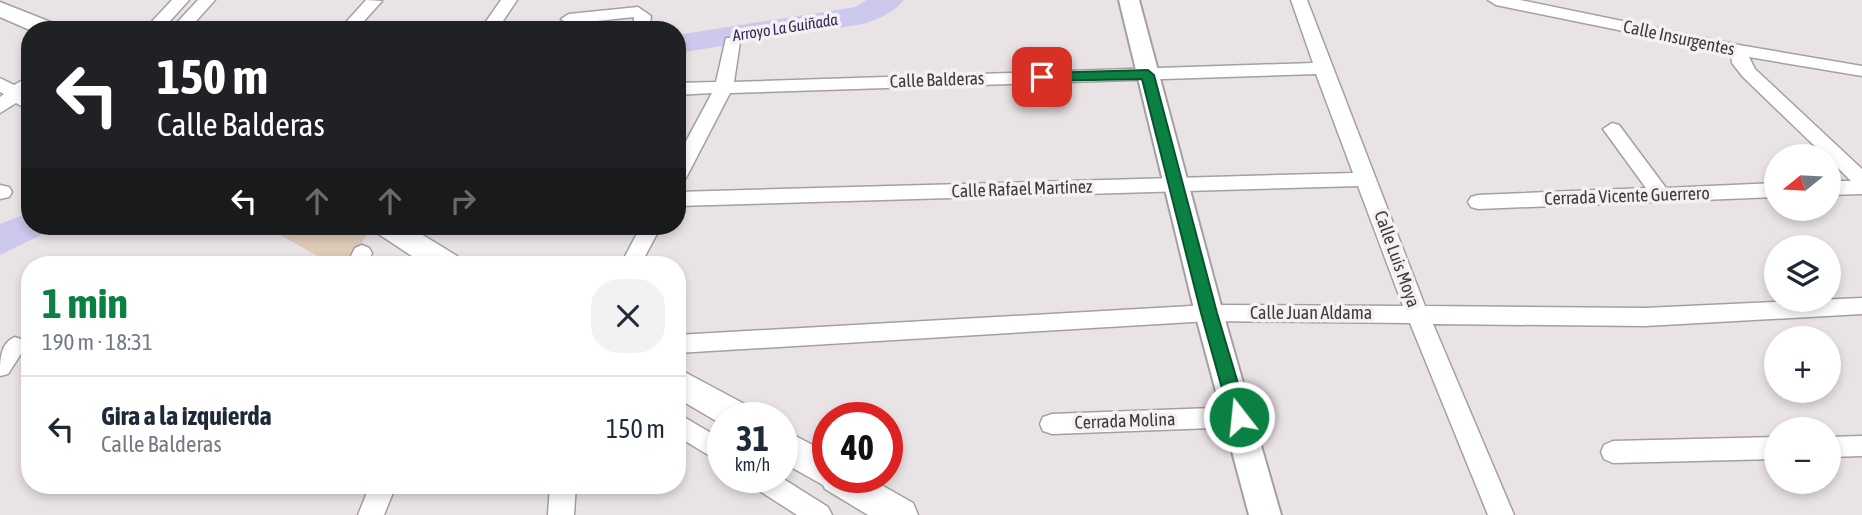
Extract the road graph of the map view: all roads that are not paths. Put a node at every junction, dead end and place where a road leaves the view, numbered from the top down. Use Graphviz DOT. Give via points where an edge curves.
graph roads {
  1 [pos="181,0"];
  2 [pos="207,0"];
  3 [pos="509,0"];
  4 [pos="578,0"];
  5 [pos="1129,0"];
  6 [pos="1300,0"];
  7 [pos="1496,0"];
  8 [pos="374,1"];
  9 [pos="0,9"];
  10 [pos="29,21"];
  11 [pos="161,21"];
  12 [pos="187,21"];
  13 [pos="355,21"];
  14 [pos="494,21"];
  15 [pos="567,21"];
  16 [pos="571,21"];
  17 [pos="641,21"];
  18 [pos="732,42"];
  19 [pos="1739,50"];
  20 [pos="1323,68"];
  21 [pos="1862,71"];
  22 [pos="1148,75"];
  23 [pos="724,86"];
  24 [pos="686,88"];
  25 [pos="15,94"];
  26 [pos="0,107"];
  27 [pos="1612,129"];
  28 [pos="686,159"];
  29 [pos="1367,179"];
  30 [pos="1862,180"];
  31 [pos="1177,185"];
  32 [pos="1862,187"];
  33 [pos="1841,188"];
  34 [pos="1764,191"];
  35 [pos="1661,195"];
  36 [pos="686,199"];
  37 [pos="1478,202"];
  38 [pos="401,235"];
  39 [pos="646,235"];
  40 [pos="434,256"];
  41 [pos="635,256"];
  42 [pos="1862,306"];
  43 [pos="1209,313"];
  44 [pos="1417,313"];
  45 [pos="686,343"];
  46 [pos="15,346"];
  47 [pos="0,368"];
  48 [pos="686,386"];
  49 [pos="713,402"];
  50 [pos="1239,417"];
  51 [pos="1052,424"];
  52 [pos="686,429"];
  53 [pos="707,443"];
  54 [pos="1862,446"];
  55 [pos="1841,447"];
  56 [pos="1764,448"];
  57 [pos="1613,452"];
  58 [pos="785,493"];
  59 [pos="863,493"];
  60 [pos="380,494"];
  61 [pos="562,494"];
  62 [pos="372,515"];
  63 [pos="561,515"];
  64 [pos="819,515"];
  65 [pos="900,515"];
  66 [pos="1265,515"];
  67 [pos="1501,515"];
  1 -- 11 [label="street"];
  2 -- 12 [label="street"];
  3 -- 14 [label="street"];
  4 -- 15 [label="street"];
  5 -- 22 [label="street"];
  6 -- 20 [label="street, Calle Luis Moya"];
  7 -- 19 [label="street, Calle Insurgentes"];
  8 -- 13 [label="street"];
  9 -- 10 [label="main road"];
  16 -- 17 [label="street" via="580,16"];
  18 -- 23 [label="street"];
  19 -- 21 [label="street, Calle Insurgentes"];
  19 -- 30 [label="street" via="1741,63 1749,72"];
  20 -- 22 [label="street, Calle Balderas"];
  20 -- 29 [label="street, Calle Luis Moya"];
  22 -- 23 [label="street, Calle Balderas"];
  22 -- 31 [label="street"];
  23 -- 24 [label="street, Calle Balderas"];
  23 -- 28 [label="street"];
  25 -- 26 [label="street"];
  27 -- 35 [label="street"];
  29 -- 31 [label="street, Calle Rafael Martínez"];
  29 -- 44 [label="street, Calle Luis Moya"];
  31 -- 36 [label="street, Calle Rafael Martínez"];
  31 -- 43 [label="street"];
  32 -- 33 [label="street"];
  34 -- 35 [label="street, Cerrada Vicente Guerrero"];
  35 -- 37 [label="street, Cerrada Vicente Guerrero"];
  38 -- 40 [label="main road"];
  39 -- 41 [label="street"];
  42 -- 44 [label="street, Calle Juan Aldama" via="1644,317"];
  43 -- 44 [label="street, Calle Juan Aldama"];
  43 -- 45 [label="street, Calle Juan Aldama"];
  43 -- 50 [label="street"];
  44 -- 67 [label="street, Calle Luis Moya"];
  46 -- 47 [label="street"];
  48 -- 49 [label="main road"];
  50 -- 51 [label="street, Cerrada Molina"];
  50 -- 66 [label="street"];
  52 -- 53 [label="street"];
  54 -- 55 [label="street"];
  56 -- 57 [label="street"];
  58 -- 64 [label="street"];
  59 -- 65 [label="main road"];
  60 -- 62 [label="street"];
  61 -- 63 [label="street"];
}
